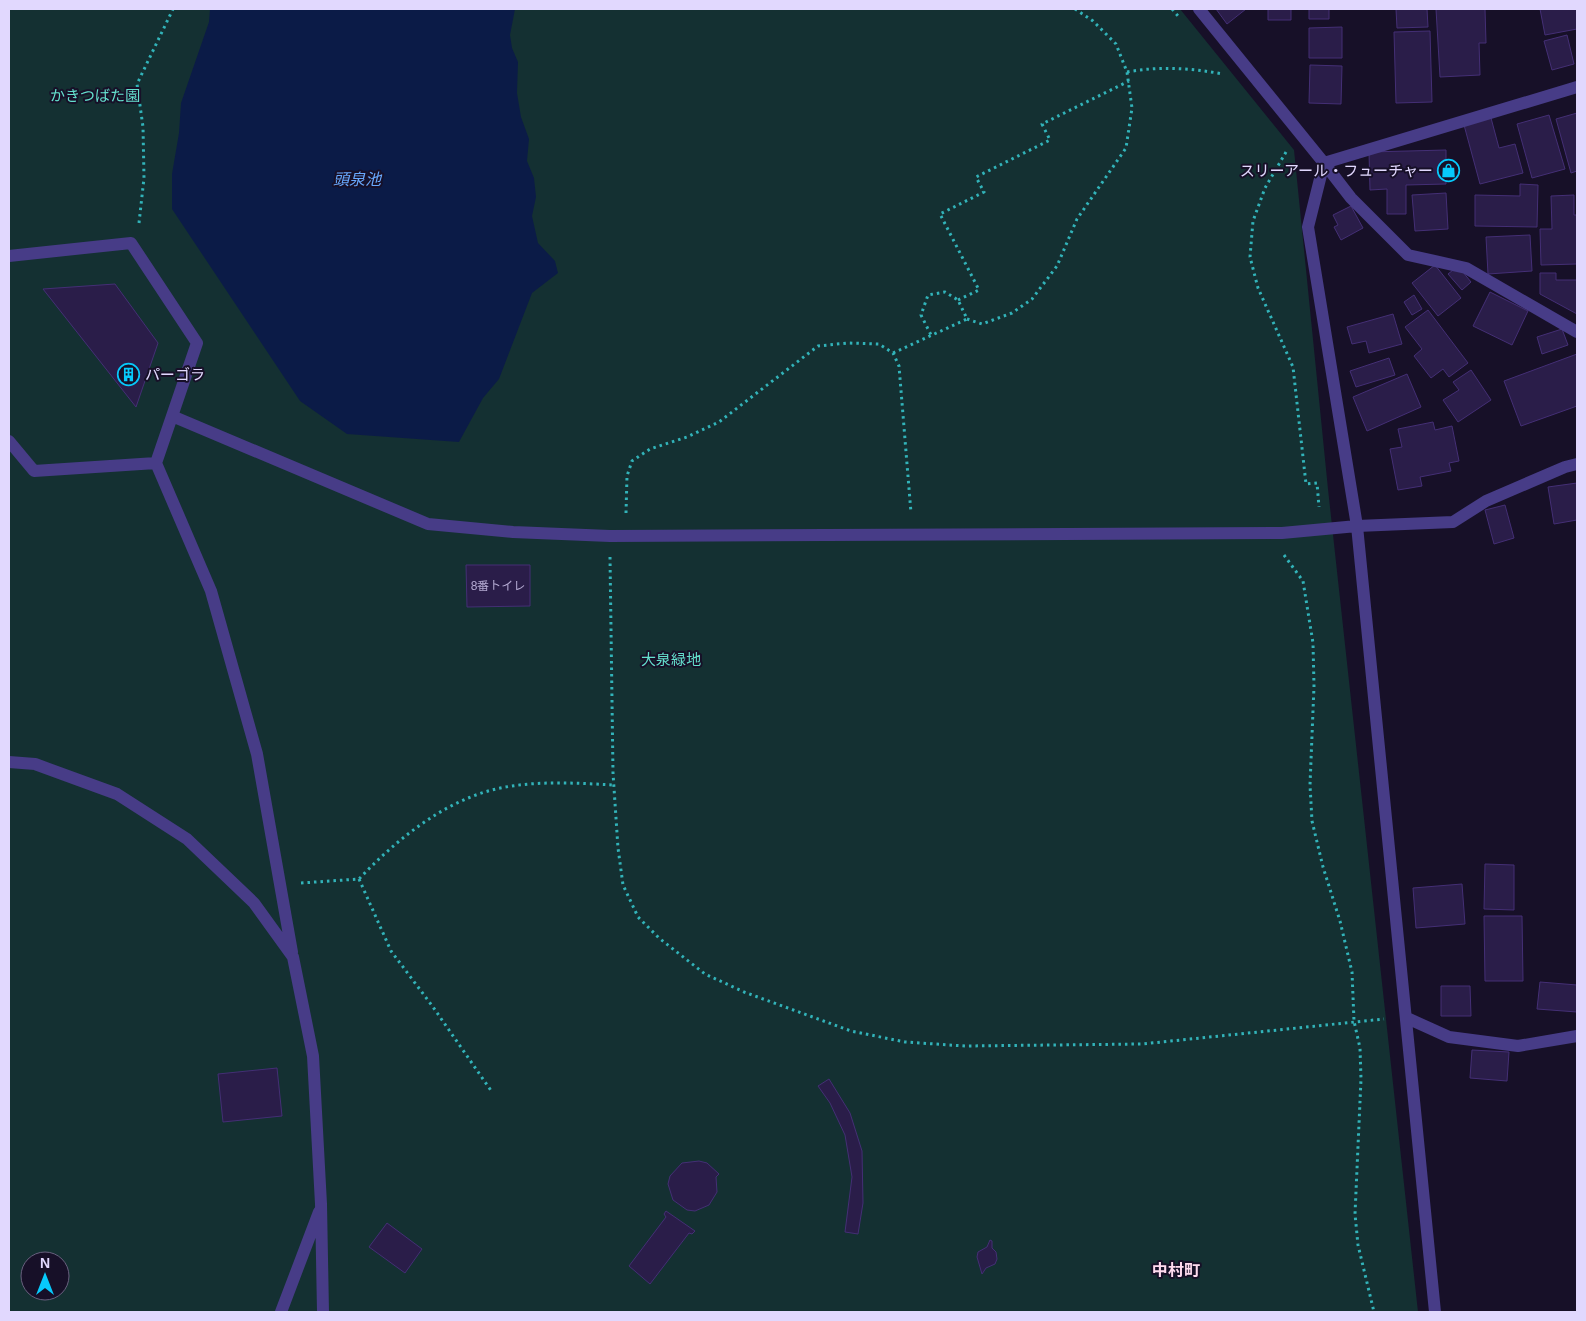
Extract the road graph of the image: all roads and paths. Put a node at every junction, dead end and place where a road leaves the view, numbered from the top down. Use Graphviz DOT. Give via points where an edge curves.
graph roads {
  1 [pos="173,9"];
  2 [pos="1075,9"];
  3 [pos="1199,9"];
  4 [pos="1127,72"];
  5 [pos="1225,74"];
  6 [pos="1129,81"];
  7 [pos="1577,87"];
  8 [pos="1281,146"];
  9 [pos="1324,163"];
  10 [pos="131,242"];
  11 [pos="9,256"];
  12 [pos="958,300"];
  13 [pos="967,319"];
  14 [pos="1577,332"];
  15 [pos="931,335"];
  16 [pos="893,353"];
  17 [pos="172,416"];
  18 [pos="9,441"];
  19 [pos="156,463"];
  20 [pos="1577,464"];
  21 [pos="1357,526"];
  22 [pos="1320,530"];
  23 [pos="1282,533"];
  24 [pos="913,534"];
  25 [pos="610,536"];
  26 [pos="626,536"];
  27 [pos="9,762"];
  28 [pos="614,785"];
  29 [pos="359,879"];
  30 [pos="280,884"];
  31 [pos="293,957"];
  32 [pos="1407,1018"];
  33 [pos="1354,1022"];
  34 [pos="1577,1036"];
  35 [pos="492,1092"];
  36 [pos="321,1204"];
  37 [pos="281,1312"];
  38 [pos="323,1312"];
  39 [pos="1374,1312"];
  40 [pos="1435,1312"];
  1 -- 10 [label="path" via="137,84 143,127 144,178 140,221"];
  2 -- 4 [label="path" via="1093,21 1116,44"];
  3 -- 9 [label="street"];
  4 -- 5 [label="path" via="1151,67 1190,68"];
  4 -- 6 [label="path"];
  6 -- 12 [label="path" via="1042,124 1050,140 976,177 984,192 940,214 979,290"];
  6 -- 13 [label="path" via="1132,108 1126,148 1077,219 1057,266 1032,299 1012,313 982,324"];
  7 -- 9 [label="street"];
  8 -- 22 [label="path" via="1287,153 1265,188 1254,221 1250,257 1258,288 1293,367 1306,484 1317,483"];
  9 -- 14 [label="street" via="1351,198 1408,255 1466,268"];
  9 -- 21 [label="street" via="1308,227"];
  10 -- 11 [label="street"];
  10 -- 17 [label="street" via="197,343"];
  12 -- 13 [label="path"];
  12 -- 15 [label="path" via="945,292 928,295 921,316"];
  13 -- 15 [label="path"];
  15 -- 16 [label="path"];
  16 -- 24 [label="path" via="899,366"];
  16 -- 26 [label="path" via="879,344 818,346 719,422 650,449 632,461 627,476"];
  17 -- 19 [label="street"];
  17 -- 25 [label="street" via="428,524"];
  18 -- 19 [label="street" via="34,471"];
  19 -- 30 [label="street" via="211,591 257,754"];
  20 -- 21 [label="street" via="1486,501 1453,522"];
  21 -- 22 [label="street"];
  21 -- 32 [label="street"];
  22 -- 23 [label="street"];
  23 -- 24 [label="street"];
  23 -- 33 [label="path" via="1282,552 1303,581 1313,643 1312,821 1352,972"];
  24 -- 26 [label="street"];
  25 -- 26 [label="street"];
  25 -- 28 [label="path"];
  27 -- 31 [label="street" via="35,764 117,794 187,839 254,903"];
  28 -- 29 [label="path" via="553,782 491,790 442,810 378,859"];
  28 -- 33 [label="path" via="623,885 638,917 705,974 744,992 851,1031 905,1042 965,1046 1142,1044"];
  29 -- 30 [label="path"];
  29 -- 35 [label="path" via="391,951"];
  30 -- 31 [label="street"];
  31 -- 36 [label="street" via="313,1056"];
  32 -- 33 [label="path"];
  32 -- 34 [label="street" via="1449,1037 1518,1046"];
  32 -- 40 [label="street"];
  33 -- 39 [label="path" via="1362,1078 1355,1214 1358,1245"];
  36 -- 37 [label="street"];
  36 -- 38 [label="street"];
}
